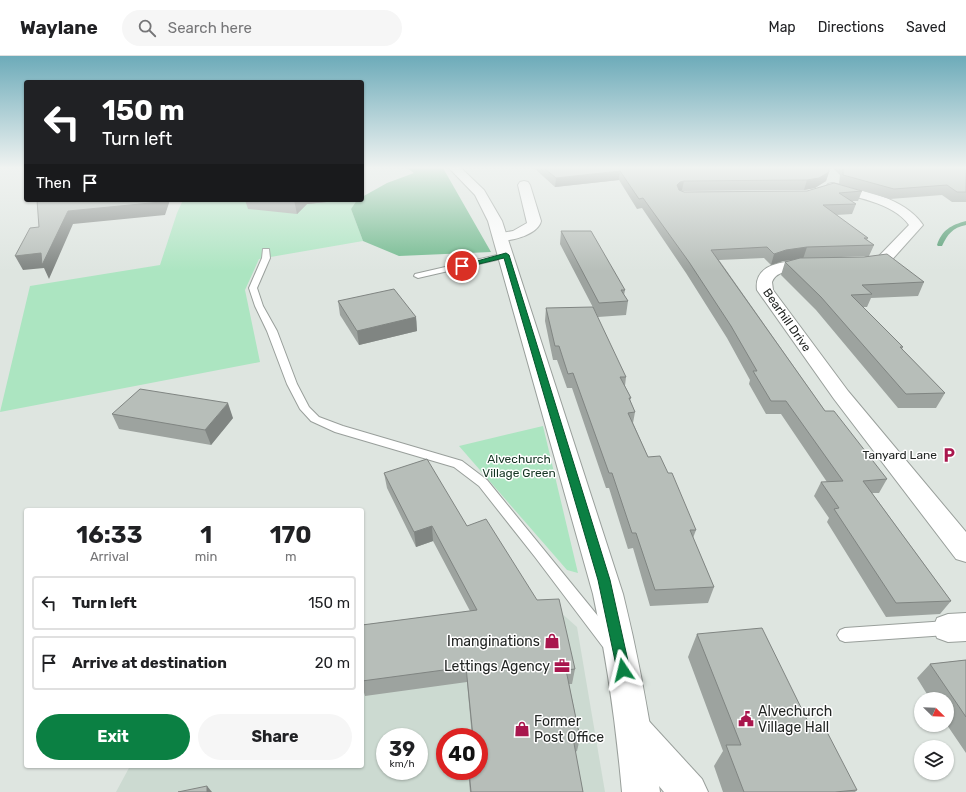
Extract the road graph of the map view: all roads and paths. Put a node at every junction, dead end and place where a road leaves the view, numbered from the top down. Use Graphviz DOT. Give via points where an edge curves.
graph roads {
  1 [pos="486,202"];
  2 [pos="529,202"];
  3 [pos="880,202"];
  4 [pos="504,246"];
  5 [pos="266,251"];
  6 [pos="418,276"];
  7 [pos="966,551"];
  8 [pos="957,628"];
  9 [pos="845,635"];
  10 [pos="621,658"];
  11 [pos="634,730"];
  12 [pos="641,792"];
  13 [pos="689,792"];
  1 -- 4 [label="street"];
  2 -- 4 [label="street" via="533,225 517,234"];
  3 -- 7 [label="street, Bearhill Drive" via="914,220 916,225 884,260 776,270 769,273 762,284 841,395"];
  4 -- 6 [label="lane"];
  4 -- 10 [label="street" via="597,555"];
  5 -- 10 [label="lane" via="266,258 253,288 292,384 305,408 315,419 339,429 458,464 483,483"];
  8 -- 9 [label="lane"];
  10 -- 11 [label="street"];
  11 -- 12 [label="street"];
  11 -- 13 [label="street"];
}
